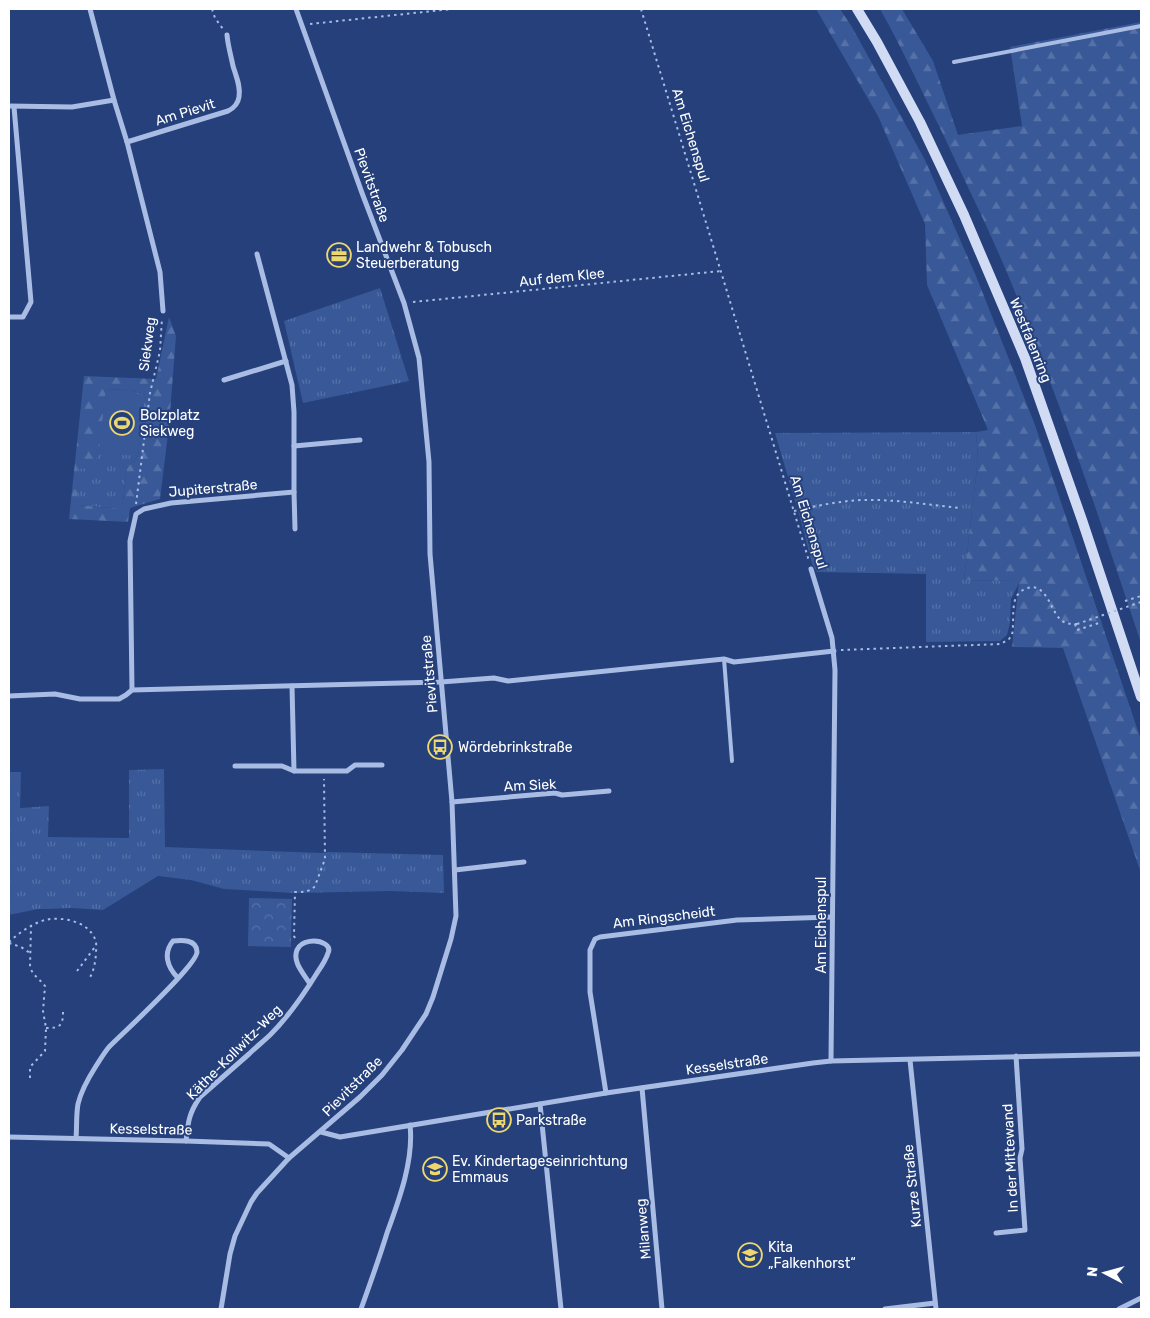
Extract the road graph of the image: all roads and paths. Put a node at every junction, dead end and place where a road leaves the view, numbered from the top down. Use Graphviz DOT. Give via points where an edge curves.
graph roads {
  1 [pos="90,9"];
  2 [pos="212,9"];
  3 [pos="296,9"];
  4 [pos="452,9"];
  5 [pos="641,9"];
  6 [pos="857,9"];
  7 [pos="302,25"];
  8 [pos="1141,26"];
  9 [pos="227,35"];
  10 [pos="954,62"];
  11 [pos="114,100"];
  12 [pos="11,106"];
  13 [pos="127,142"];
  14 [pos="256,254"];
  15 [pos="721,271"];
  16 [pos="404,303"];
  17 [pos="163,311"];
  18 [pos="9,317"];
  19 [pos="286,361"];
  20 [pos="224,380"];
  21 [pos="360,440"];
  22 [pos="294,446"];
  23 [pos="294,492"];
  24 [pos="961,508"];
  25 [pos="794,511"];
  26 [pos="136,514"];
  27 [pos="294,529"];
  28 [pos="811,569"];
  29 [pos="1141,596"];
  30 [pos="1125,601"];
  31 [pos="1141,602"];
  32 [pos="1102,622"];
  33 [pos="1076,624"];
  34 [pos="834,651"];
  35 [pos="724,659"];
  36 [pos="441,682"];
  37 [pos="292,686"];
  38 [pos="132,690"];
  39 [pos="9,696"];
  40 [pos="1141,697"];
  41 [pos="732,761"];
  42 [pos="382,765"];
  43 [pos="235,766"];
  44 [pos="294,771"];
  45 [pos="324,771"];
  46 [pos="609,791"];
  47 [pos="452,802"];
  48 [pos="524,862"];
  49 [pos="455,870"];
  50 [pos="832,917"];
  51 [pos="31,926"];
  52 [pos="9,942"];
  53 [pos="300,945"];
  54 [pos="96,946"];
  55 [pos="30,952"];
  56 [pos="77,971"];
  57 [pos="178,978"];
  58 [pos="89,979"];
  59 [pos="310,984"];
  60 [pos="63,1012"];
  61 [pos="46,1028"];
  62 [pos="1141,1054"];
  63 [pos="1016,1056"];
  64 [pos="910,1060"];
  65 [pos="831,1061"];
  66 [pos="30,1078"];
  67 [pos="642,1088"];
  68 [pos="606,1093"];
  69 [pos="540,1104"];
  70 [pos="410,1126"];
  71 [pos="321,1132"];
  72 [pos="9,1137"];
  73 [pos="76,1138"];
  74 [pos="186,1141"];
  75 [pos="289,1158"];
  76 [pos="996,1233"];
  77 [pos="1141,1298"];
  78 [pos="936,1306"];
  79 [pos="221,1309"];
  80 [pos="362,1309"];
  81 [pos="561,1309"];
  82 [pos="662,1309"];
  83 [pos="885,1309"];
  84 [pos="1119,1309"];
  1 -- 11 [label="street, Siekweg"];
  2 -- 9 [label="path"];
  3 -- 7 [label="street, Pievitstraße"];
  4 -- 7 [label="path"];
  5 -- 15 [label="path, Am Eichenspul"];
  6 -- 40 [label="main road, Westfalenring" via="920,122 1025,358"];
  7 -- 16 [label="street, Pievitstraße"];
  8 -- 10 [label="lane"];
  9 -- 13 [label="street, Am Pievit" via="239,88 238,104 228,111"];
  11 -- 12 [label="street" via="72,107"];
  11 -- 13 [label="street, Siekweg"];
  12 -- 18 [label="street" via="31,302 23,317"];
  13 -- 17 [label="street, Siekweg" via="160,272"];
  14 -- 19 [label="street"];
  15 -- 16 [label="path, Auf dem Klee"];
  15 -- 25 [label="path, Am Eichenspul"];
  16 -- 36 [label="street, Pievitstraße" via="421,377 429,462 430,554"];
  17 -- 26 [label="path, Siekweg" via="160,351 150,392 136,495"];
  19 -- 20 [label="street"];
  19 -- 22 [label="street" via="292,385"];
  21 -- 22 [label="street"];
  22 -- 23 [label="street"];
  23 -- 26 [label="street, Jupiterstraße" via="171,502 144,508"];
  23 -- 27 [label="street"];
  24 -- 25 [label="path" via="861,500"];
  25 -- 28 [label="path, Am Eichenspul"];
  26 -- 38 [label="street" via="130,541"];
  28 -- 34 [label="street, Am Eichenspul"];
  29 -- 30 [label="path"];
  31 -- 33 [label="path, bridge"];
  32 -- 33 [label="path" via="1077,630"];
  33 -- 34 [label="path" via="1060,620 1042,591 1028,588 1015,599 1012,635 1001,644"];
  34 -- 35 [label="street" via="734,662"];
  34 -- 50 [label="street, Am Eichenspul"];
  35 -- 36 [label="street" via="508,681 494,678"];
  35 -- 41 [label="lane"];
  36 -- 37 [label="street"];
  36 -- 47 [label="street, Pievitstraße"];
  37 -- 38 [label="street"];
  37 -- 44 [label="street"];
  38 -- 39 [label="street" via="119,699 80,699 55,694"];
  42 -- 45 [label="street" via="355,765 347,771"];
  43 -- 44 [label="street" via="282,766"];
  44 -- 45 [label="street"];
  45 -- 53 [label="path" via="325,858 313,889 295,892 294,936"];
  46 -- 47 [label="street, Am Siek"];
  47 -- 49 [label="street, Pievitstraße"];
  48 -- 49 [label="street"];
  49 -- 71 [label="street, Pievitstraße" via="456,916 426,1014 382,1075"];
  50 -- 65 [label="street, Am Eichenspul"];
  50 -- 68 [label="street, Am Ringscheidt" via="737,920 595,939 590,950 590,992"];
  51 -- 52 [label="path"];
  51 -- 54 [label="path" via="50,919 73,921 90,931"];
  51 -- 55 [label="path"];
  52 -- 55 [label="path"];
  53 -- 59 [label="street" via="296,957 298,965"];
  53 -- 59 [label="street, Käthe-Kollwitz-Weg" via="314,942 328,947 329,952"];
  54 -- 56 [label="path"];
  54 -- 58 [label="path"];
  55 -- 61 [label="path" via="32,973 45,986 43,1011"];
  57 -- 57 [label="street" via="197,952 194,945 184,940 173,941 168,947 169,964"];
  57 -- 73 [label="street" via="108,1049 96,1066 78,1104"];
  59 -- 74 [label="street, Käthe-Kollwitz-Weg" via="271,1034 200,1098 192,1109"];
  60 -- 61 [label="path" via="61,1024"];
  61 -- 66 [label="path" via="45,1051 30,1067"];
  62 -- 63 [label="street, Kesselstraße"];
  63 -- 64 [label="street, Kesselstraße"];
  63 -- 76 [label="street, In der Mittewand" via="1025,1230"];
  64 -- 65 [label="street, Kesselstraße"];
  64 -- 78 [label="street, Kurze Straße"];
  65 -- 67 [label="street, Kesselstraße"];
  67 -- 68 [label="street, Kesselstraße"];
  67 -- 82 [label="street, Milanweg"];
  68 -- 69 [label="street, Kesselstraße"];
  69 -- 70 [label="street, Kesselstraße"];
  69 -- 81 [label="street"];
  70 -- 71 [label="street, Kesselstraße" via="340,1137"];
  70 -- 80 [label="street" via="410,1152 404,1181"];
  71 -- 75 [label="street, Pievitstraße"];
  72 -- 73 [label="street, Kesselstraße"];
  73 -- 74 [label="street, Kesselstraße"];
  74 -- 75 [label="street, Kesselstraße" via="269,1144"];
  75 -- 79 [label="street, Pievitstraße" via="257,1192 242,1219 230,1254"];
  77 -- 84 [label="street"];
  78 -- 83 [label="street"];
}
